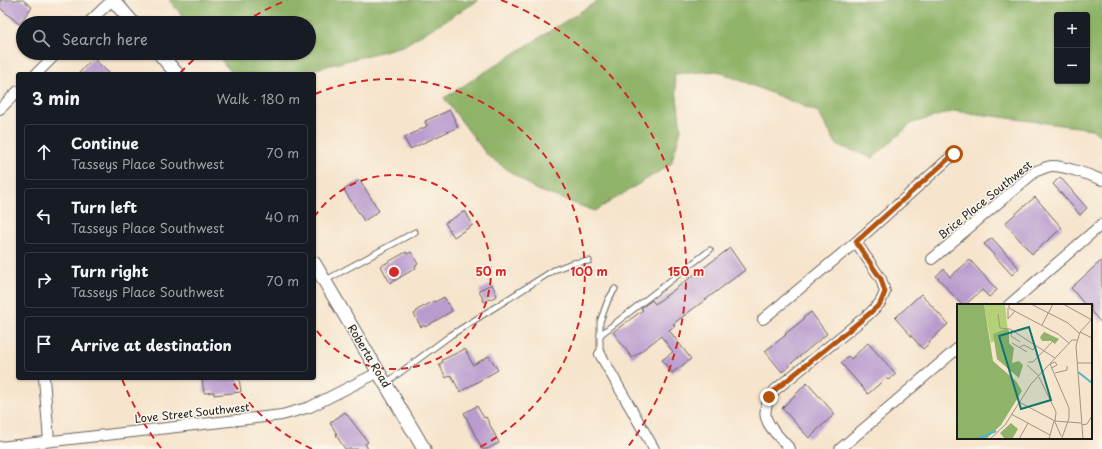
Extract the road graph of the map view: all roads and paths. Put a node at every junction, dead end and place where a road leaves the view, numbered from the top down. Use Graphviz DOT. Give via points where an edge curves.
graph roads {
  1 [pos="112,0"];
  2 [pos="95,16"];
  3 [pos="126,16"];
  4 [pos="50,60"];
  5 [pos="165,60"];
  6 [pos="38,72"];
  7 [pos="175,72"];
  8 [pos="16,93"];
  9 [pos="0,109"];
  10 [pos="954,154"];
  11 [pos="1102,180"];
  12 [pos="1102,224"];
  13 [pos="415,232"];
  14 [pos="856,242"];
  15 [pos="710,250"];
  16 [pos="932,259"];
  17 [pos="589,261"];
  18 [pos="316,266"];
  19 [pos="325,281"];
  20 [pos="615,289"];
  21 [pos="1010,304"];
  22 [pos="763,319"];
  23 [pos="600,335"];
  24 [pos="957,349"];
  25 [pos="600,354"];
  26 [pos="382,378"];
  27 [pos="44,380"];
  28 [pos="49,441"];
  29 [pos="0,447"];
  30 [pos="424,449"];
  31 [pos="654,449"];
  32 [pos="790,449"];
  33 [pos="840,449"];
  1 -- 2 [label="street"];
  1 -- 3 [label="street"];
  4 -- 6 [label="street"];
  5 -- 7 [label="street"];
  8 -- 9 [label="street"];
  10 -- 14 [label="street"];
  11 -- 16 [label="street, Brice Place Southwest" via="1050,166 1036,171"];
  12 -- 21 [label="street"];
  13 -- 19 [label="lane"];
  14 -- 22 [label="street"];
  14 -- 32 [label="street" via="881,279 885,292 880,304 869,314 769,397 764,410 766,420"];
  15 -- 23 [label="lane"];
  17 -- 26 [label="lane" via="572,263 554,270"];
  18 -- 19 [label="street, Roberta Road"];
  19 -- 26 [label="street, Roberta Road"];
  20 -- 23 [label="lane" via="600,322"];
  23 -- 25 [label="lane"];
  24 -- 33 [label="street"];
  25 -- 31 [label="street"];
  26 -- 28 [label="street, Love Street Southwest" via="310,407 282,415"];
  26 -- 30 [label="street, Roberta Road"];
  27 -- 28 [label="street"];
  28 -- 29 [label="street, Love Street Southwest"];
}
